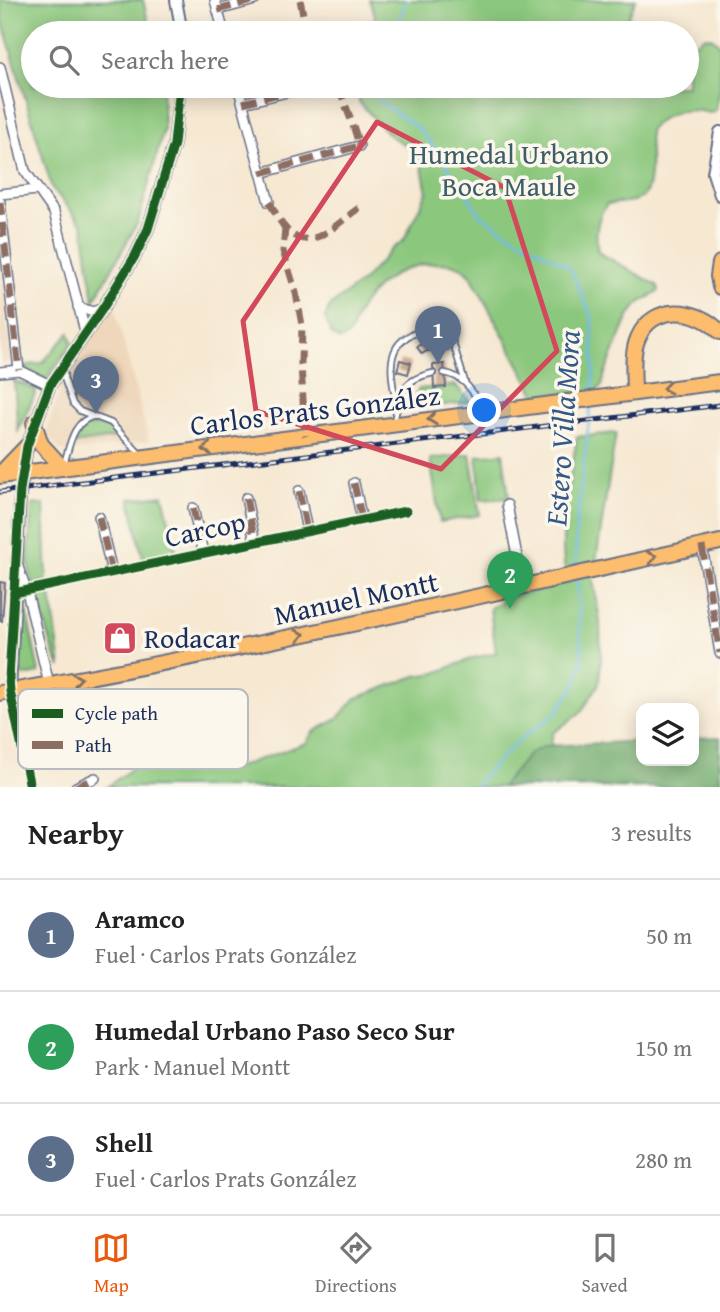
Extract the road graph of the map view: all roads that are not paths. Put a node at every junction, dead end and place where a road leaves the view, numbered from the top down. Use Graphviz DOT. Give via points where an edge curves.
graph roads {
  1 [pos="177,0"];
  2 [pos="255,0"];
  3 [pos="216,5"];
  4 [pos="180,21"];
  5 [pos="0,67"];
  6 [pos="4,98"];
  7 [pos="179,98"];
  8 [pos="242,98"];
  9 [pos="263,98"];
  10 [pos="243,103"];
  11 [pos="720,132"];
  12 [pos="359,146"];
  13 [pos="261,173"];
  14 [pos="37,190"];
  15 [pos="0,194"];
  16 [pos="720,195"];
  17 [pos="0,202"];
  18 [pos="269,202"];
  19 [pos="720,262"];
  20 [pos="720,287"];
  21 [pos="78,307"];
  22 [pos="103,308"];
  23 [pos="720,332"];
  24 [pos="86,335"];
  25 [pos="64,363"];
  26 [pos="19,370"];
  27 [pos="0,372"];
  28 [pos="433,373"];
  29 [pos="444,373"];
  30 [pos="464,382"];
  31 [pos="720,382"];
  32 [pos="50,385"];
  33 [pos="634,393"];
  34 [pos="397,408"];
  35 [pos="486,412"];
  36 [pos="96,416"];
  37 [pos="34,424"];
  38 [pos="393,425"];
  39 [pos="27,446"];
  40 [pos="143,457"];
  41 [pos="62,468"];
  42 [pos="21,473"];
  43 [pos="0,475"];
  44 [pos="354,483"];
  45 [pos="299,491"];
  46 [pos="246,498"];
  47 [pos="507,505"];
  48 [pos="194,508"];
  49 [pos="406,511"];
  50 [pos="99,517"];
  51 [pos="362,520"];
  52 [pos="307,531"];
  53 [pos="255,542"];
  54 [pos="720,542"];
  55 [pos="702,546"];
  56 [pos="203,553"];
  57 [pos="16,560"];
  58 [pos="112,572"];
  59 [pos="523,587"];
  60 [pos="26,589"];
  61 [pos="13,593"];
  62 [pos="720,653"];
  63 [pos="49,684"];
  64 [pos="22,689"];
  65 [pos="5,692"];
  66 [pos="18,741"];
  67 [pos="25,769"];
  68 [pos="95,778"];
  69 [pos="30,787"];
  70 [pos="75,787"];
  1 -- 4 [label="street"];
  2 -- 3 [label="street"];
  5 -- 6 [label="street"];
  6 -- 14 [label="street" via="25,171"];
  7 -- 22 [label="street" via="174,144 148,229"];
  8 -- 10 [label="street"];
  9 -- 10 [label="street"];
  10 -- 13 [label="street"];
  11 -- 16 [label="street" via="713,173"];
  12 -- 13 [label="street"];
  13 -- 18 [label="street"];
  14 -- 15 [label="street"];
  14 -- 21 [label="street" via="54,212"];
  17 -- 26 [label="street"];
  19 -- 20 [label="main road"];
  21 -- 22 [label="street" via="93,312"];
  21 -- 24 [label="street"];
  22 -- 24 [label="street"];
  23 -- 33 [label="main road" via="685,312 651,321 636,344"];
  24 -- 25 [label="street"];
  25 -- 32 [label="street"];
  25 -- 36 [label="lane" via="64,378 74,404"];
  26 -- 27 [label="street"];
  26 -- 32 [label="street"];
  28 -- 34 [label="lane" via="406,385"];
  29 -- 30 [label="lane"];
  30 -- 34 [label="lane" via="450,333 432,329 413,334 397,345 392,357"];
  30 -- 35 [label="lane"];
  31 -- 33 [label="main road, Carlos Prats González, one-way"];
  32 -- 37 [label="street"];
  33 -- 35 [label="main road, Carlos Prats González"];
  34 -- 38 [label="lane"];
  35 -- 38 [label="main road, Carlos Prats González, one-way"];
  36 -- 40 [label="lane" via="118,429"];
  36 -- 41 [label="lane" via="86,418 75,429"];
  37 -- 39 [label="street"];
  37 -- 41 [label="main road" via="45,450"];
  38 -- 40 [label="main road, Carlos Prats González, one-way"];
  39 -- 42 [label="street"];
  39 -- 43 [label="main road"];
  40 -- 41 [label="main road, Carlos Prats González"];
  41 -- 42 [label="main road, Carlos Prats González"];
  42 -- 43 [label="main road, Carlos Prats González"];
  42 -- 57 [label="street"];
  44 -- 51 [label="street"];
  45 -- 52 [label="street"];
  46 -- 53 [label="street"];
  47 -- 59 [label="street"];
  48 -- 56 [label="street"];
  49 -- 51 [label="street, Carcop"];
  50 -- 58 [label="street"];
  51 -- 52 [label="street, Carcop"];
  52 -- 53 [label="street, Carcop"];
  53 -- 56 [label="street, Carcop"];
  54 -- 55 [label="main road, Manuel Montt"];
  59 -- 55 [label="main road, Manuel Montt, one-way"];
  55 -- 62 [label="street"];
  56 -- 58 [label="street, Carcop"];
  57 -- 60 [label="street"];
  57 -- 61 [label="street"];
  58 -- 60 [label="street, Carcop"];
  63 -- 59 [label="main road, Manuel Montt, one-way"];
  60 -- 61 [label="street, Carcop"];
  60 -- 63 [label="street"];
  61 -- 65 [label="street"];
  63 -- 64 [label="main road, Manuel Montt"];
  65 -- 66 [label="street"];
  67 -- 69 [label="street"];
  68 -- 70 [label="street"];
}
